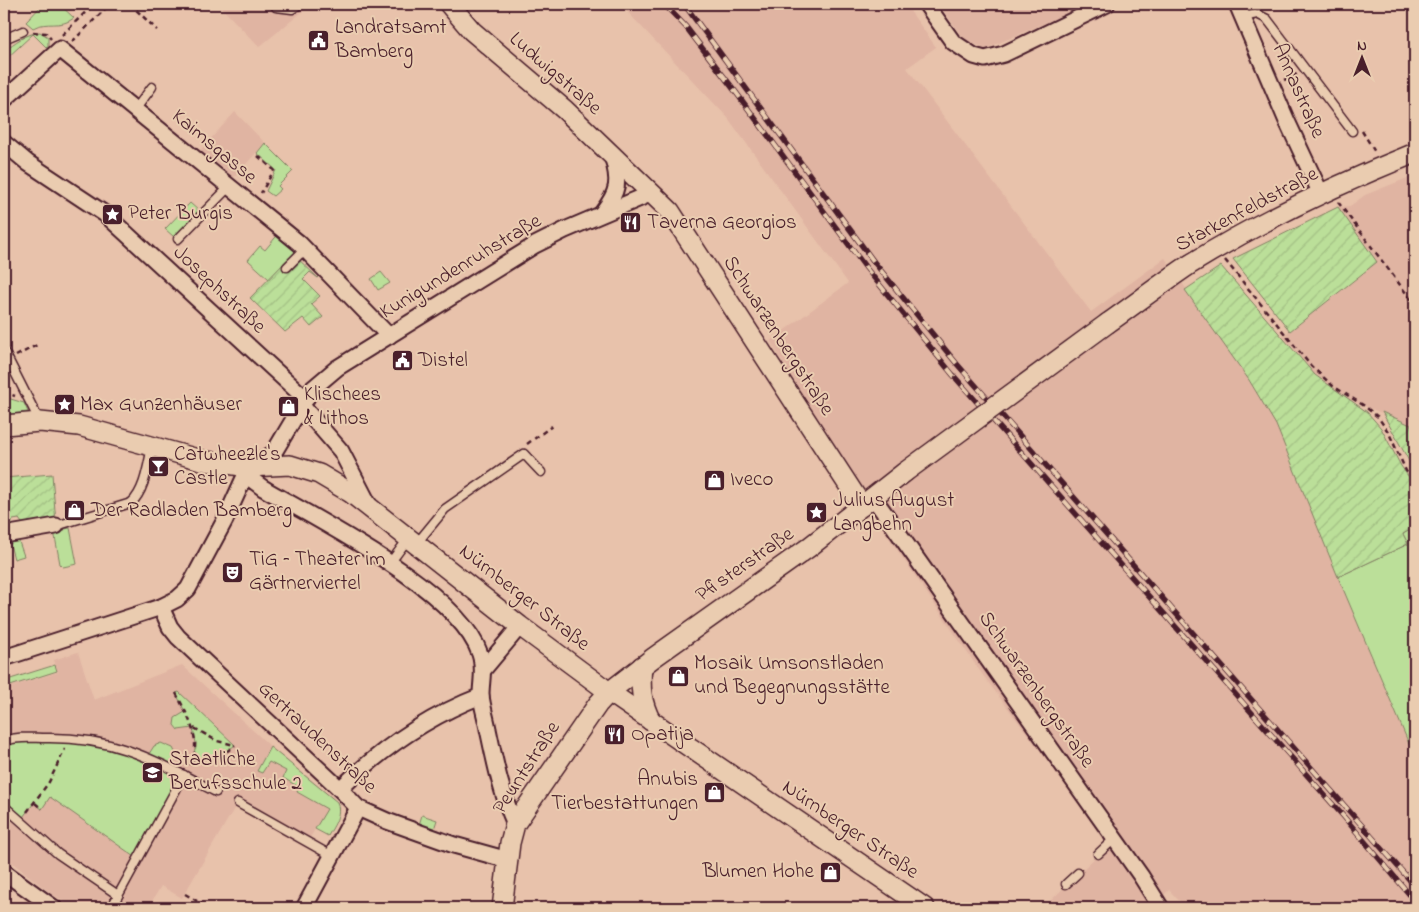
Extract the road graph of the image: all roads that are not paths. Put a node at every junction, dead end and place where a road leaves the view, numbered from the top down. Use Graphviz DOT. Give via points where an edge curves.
graph roads {
  1 [pos="300,4"];
  2 [pos="449,4"];
  3 [pos="926,4"];
  4 [pos="1107,4"];
  5 [pos="276,7"];
  6 [pos="1240,10"];
  7 [pos="26,33"];
  8 [pos="4,39"];
  9 [pos="152,87"];
  10 [pos="4,100"];
  11 [pos="135,110"];
  12 [pos="1352,131"];
  13 [pos="4,144"];
  14 [pos="1415,153"];
  15 [pos="612,155"];
  16 [pos="229,187"];
  17 [pos="1326,192"];
  18 [pos="652,193"];
  19 [pos="601,214"];
  20 [pos="178,239"];
  21 [pos="304,249"];
  22 [pos="287,266"];
  23 [pos="389,336"];
  24 [pos="4,351"];
  25 [pos="304,403"];
  26 [pos="40,422"];
  27 [pos="4,426"];
  28 [pos="152,447"];
  29 [pos="249,467"];
  30 [pos="541,472"];
  31 [pos="905,472"];
  32 [pos="868,502"];
  33 [pos="371,509"];
  34 [pos="56,526"];
  35 [pos="4,535"];
  36 [pos="413,540"];
  37 [pos="390,563"];
  38 [pos="161,606"];
  39 [pos="520,626"];
  40 [pos="4,658"];
  41 [pos="642,666"];
  42 [pos="484,669"];
  43 [pos="609,692"];
  44 [pos="481,696"];
  45 [pos="651,721"];
  46 [pos="4,741"];
  47 [pos="184,776"];
  48 [pos="340,789"];
  49 [pos="216,792"];
  50 [pos="238,803"];
  51 [pos="4,806"];
  52 [pos="358,808"];
  53 [pos="515,824"];
  54 [pos="1114,839"];
  55 [pos="1098,854"];
  56 [pos="332,856"];
  57 [pos="508,860"];
  58 [pos="4,872"];
  59 [pos="1078,873"];
  60 [pos="1066,884"];
  61 [pos="118,895"];
  62 [pos="114,903"];
  63 [pos="54,908"];
  64 [pos="304,908"];
  65 [pos="502,908"];
  66 [pos="924,908"];
  67 [pos="1161,908"];
  1 -- 5 [label="lane" via="292,9"];
  2 -- 15 [label="street, Ludwigstraße" via="487,44"];
  3 -- 4 [label="street" via="954,42 965,51 985,59 1004,54"];
  6 -- 12 [label="lane" via="1267,19"];
  6 -- 17 [label="street, Annastraße" via="1272,87"];
  7 -- 8 [label="lane"];
  9 -- 11 [label="lane"];
  10 -- 11 [label="street, Kaimsgasse" via="58,48"];
  11 -- 16 [label="street, Kaimsgasse"];
  13 -- 25 [label="street, Josephstraße" via="28,164 105,214"];
  14 -- 17 [label="street, Starkenfeldstraße"];
  15 -- 18 [label="street, Ludwigstraße"];
  15 -- 19 [label="street" via="617,190"];
  16 -- 20 [label="lane"];
  16 -- 21 [label="street, Kaimsgasse"];
  17 -- 31 [label="street, Starkenfeldstraße, bridge" via="1216,249 1108,323"];
  18 -- 19 [label="street, Kunigundenruhstraße"];
  18 -- 32 [label="street, Schwarzenbergstraße" via="678,224"];
  19 -- 23 [label="street, Kunigundenruhstraße" via="534,246"];
  21 -- 22 [label="lane"];
  21 -- 23 [label="street, Kaimsgasse"];
  23 -- 25 [label="street, Kunigundenruhstraße" via="320,381"];
  24 -- 26 [label="lane"];
  25 -- 29 [label="street, Kunigundenruhstraße" via="273,454"];
  25 -- 33 [label="street, Nürnberger Straße" via="341,451"];
  26 -- 27 [label="street, Nürnberger Straße"];
  26 -- 28 [label="street, Nürnberger Straße" via="79,426"];
  28 -- 29 [label="street, Nürnberger Straße" via="205,461"];
  28 -- 34 [label="lane" via="142,485 131,503"];
  29 -- 33 [label="street, Nürnberger Straße" via="290,465 305,468 352,494"];
  29 -- 37 [label="street" via="251,479 263,488"];
  29 -- 38 [label="street" via="226,520 188,589 177,599"];
  30 -- 36 [label="lane" via="524,454 445,509"];
  31 -- 32 [label="street, Pfisterstraße"];
  32 -- 41 [label="street, Pfisterstraße"];
  32 -- 54 [label="street, Schwarzenbergstraße"];
  33 -- 36 [label="street, Nürnberger Straße"];
  34 -- 35 [label="street"];
  36 -- 37 [label="lane"];
  36 -- 39 [label="street, Nürnberger Straße"];
  37 -- 42 [label="street" via="456,616 470,634"];
  38 -- 40 [label="street"];
  38 -- 48 [label="street, Gertraudenstraße" via="178,637"];
  39 -- 42 [label="street"];
  39 -- 43 [label="street, Nürnberger Straße"];
  41 -- 43 [label="street, Pfisterstraße"];
  41 -- 45 [label="street" via="642,700"];
  42 -- 44 [label="street"];
  43 -- 45 [label="street, Nürnberger Straße"];
  43 -- 53 [label="street, Peuntstraße"];
  44 -- 48 [label="street" via="428,722 360,769"];
  44 -- 53 [label="street" via="504,799"];
  45 -- 66 [label="street, Nürnberger Straße"];
  46 -- 47 [label="lane" via="13,738 96,740 125,748"];
  47 -- 49 [label="lane"];
  47 -- 61 [label="lane"];
  48 -- 52 [label="street, Gertraudenstraße"];
  50 -- 56 [label="lane"];
  51 -- 61 [label="lane" via="58,854"];
  52 -- 56 [label="street"];
  52 -- 57 [label="street, Gertraudenstraße" via="446,842"];
  53 -- 57 [label="street, Peuntstraße"];
  54 -- 55 [label="lane"];
  54 -- 67 [label="street, Schwarzenbergstraße"];
  56 -- 64 [label="street"];
  57 -- 65 [label="street, Peuntstraße"];
  58 -- 63 [label="street"];
  59 -- 60 [label="lane"];
  61 -- 62 [label="lane"];
}
